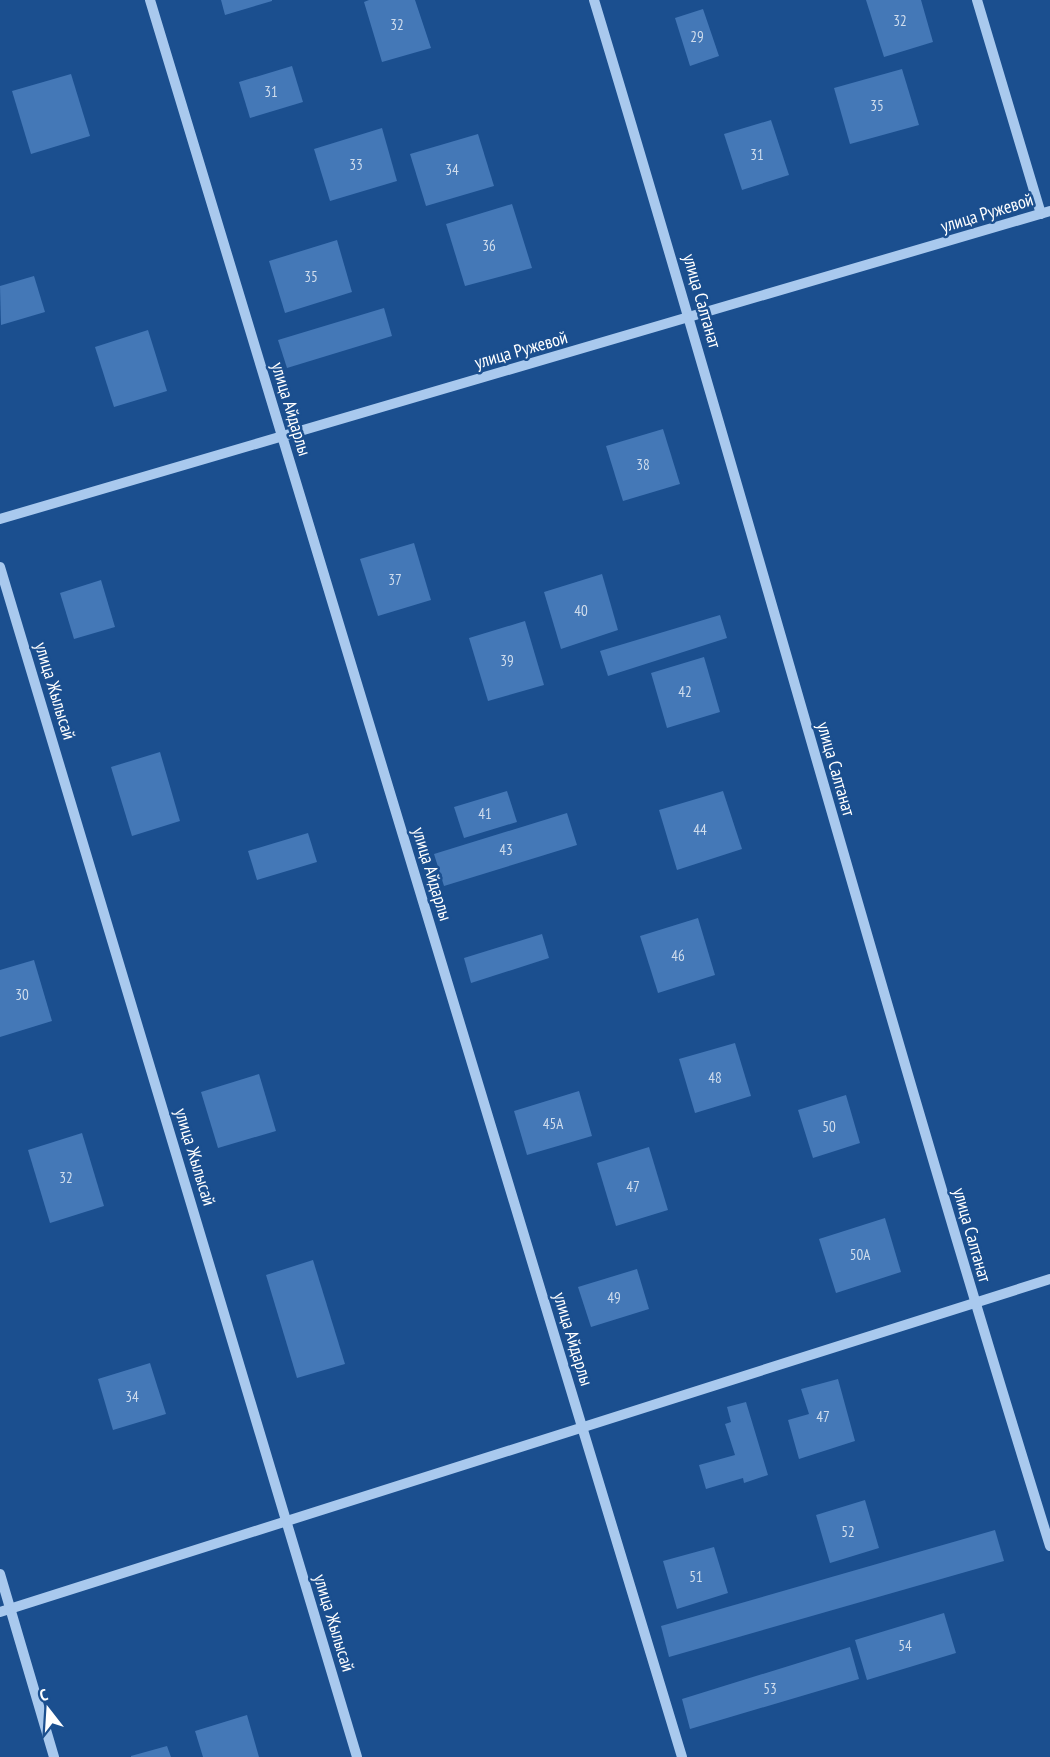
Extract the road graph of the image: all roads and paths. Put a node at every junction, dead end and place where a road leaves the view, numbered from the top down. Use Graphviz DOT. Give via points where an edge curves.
graph roads {
  1 [pos="150,0"];
  2 [pos="594,0"];
  3 [pos="977,0"];
  4 [pos="1046,213"];
  5 [pos="690,318"];
  6 [pos="282,437"];
  7 [pos="0,519"];
  8 [pos="0,567"];
  9 [pos="1050,1279"];
  10 [pos="974,1303"];
  11 [pos="582,1427"];
  12 [pos="286,1520"];
  13 [pos="1050,1546"];
  14 [pos="0,1574"];
  15 [pos="5,1610"];
  16 [pos="54,1757"];
  17 [pos="357,1757"];
  18 [pos="682,1757"];
  1 -- 6 [label="street, улица Айдарлы"];
  2 -- 5 [label="street, улица Салтанат"];
  3 -- 4 [label="street"];
  4 -- 5 [label="street, улица Ружевой"];
  5 -- 6 [label="street, улица Ружевой"];
  5 -- 10 [label="street, улица Салтанат"];
  6 -- 7 [label="street, улица Ружевой"];
  6 -- 11 [label="street, улица Айдарлы"];
  8 -- 12 [label="street, улица Жылысай"];
  9 -- 10 [label="street"];
  10 -- 11 [label="street"];
  10 -- 13 [label="street, улица Салтанат"];
  11 -- 12 [label="street"];
  11 -- 18 [label="street, улица Айдарлы"];
  12 -- 15 [label="street"];
  12 -- 17 [label="street, улица Жылысай"];
  14 -- 15 [label="street"];
  15 -- 16 [label="street"];
}
